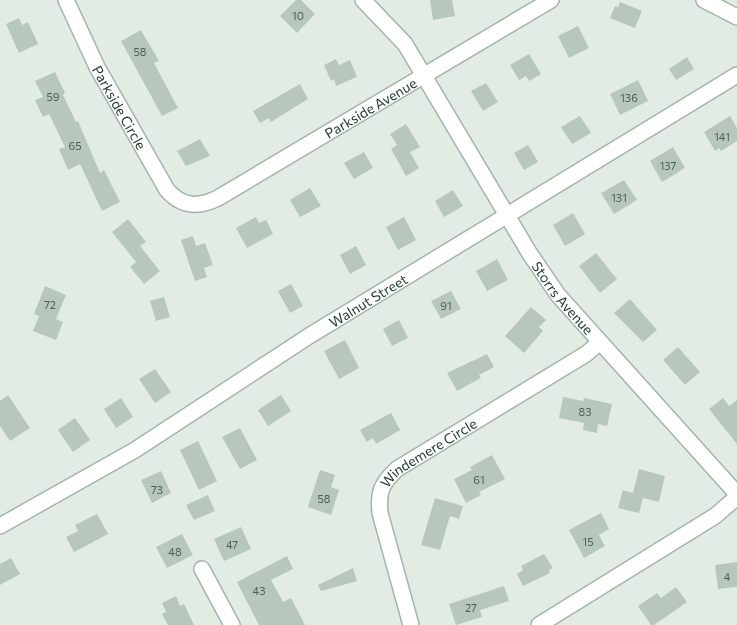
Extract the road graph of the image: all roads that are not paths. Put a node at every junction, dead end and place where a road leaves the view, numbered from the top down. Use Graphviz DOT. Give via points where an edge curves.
graph roads {
  1 [pos="66,0"];
  2 [pos="363,0"];
  3 [pos="551,0"];
  4 [pos="704,0"];
  5 [pos="737,17"];
  6 [pos="425,75"];
  7 [pos="737,75"];
  8 [pos="186,204"];
  9 [pos="508,215"];
  10 [pos="599,342"];
  11 [pos="737,496"];
  12 [pos="0,526"];
  13 [pos="202,569"];
  14 [pos="232,625"];
  15 [pos="411,625"];
  16 [pos="539,625"];
  1 -- 8 [label="street, Parkside Circle" via="97,66 162,182 173,196"];
  2 -- 6 [label="street" via="400,37"];
  3 -- 6 [label="street, Parkside Avenue"];
  4 -- 5 [label="street"];
  6 -- 8 [label="street, Parkside Avenue" via="218,198 202,204"];
  6 -- 9 [label="street, Storrs Avenue"];
  7 -- 9 [label="street, Walnut Street"];
  9 -- 10 [label="street, Storrs Avenue" via="548,281"];
  9 -- 12 [label="street, Walnut Street" via="309,336 135,450"];
  10 -- 11 [label="street, Storrs Avenue"];
  10 -- 15 [label="street, Windemere Circle" via="397,469 384,482 378,496 380,513"];
  11 -- 16 [label="street" via="715,516"];
  13 -- 14 [label="street"];
}
